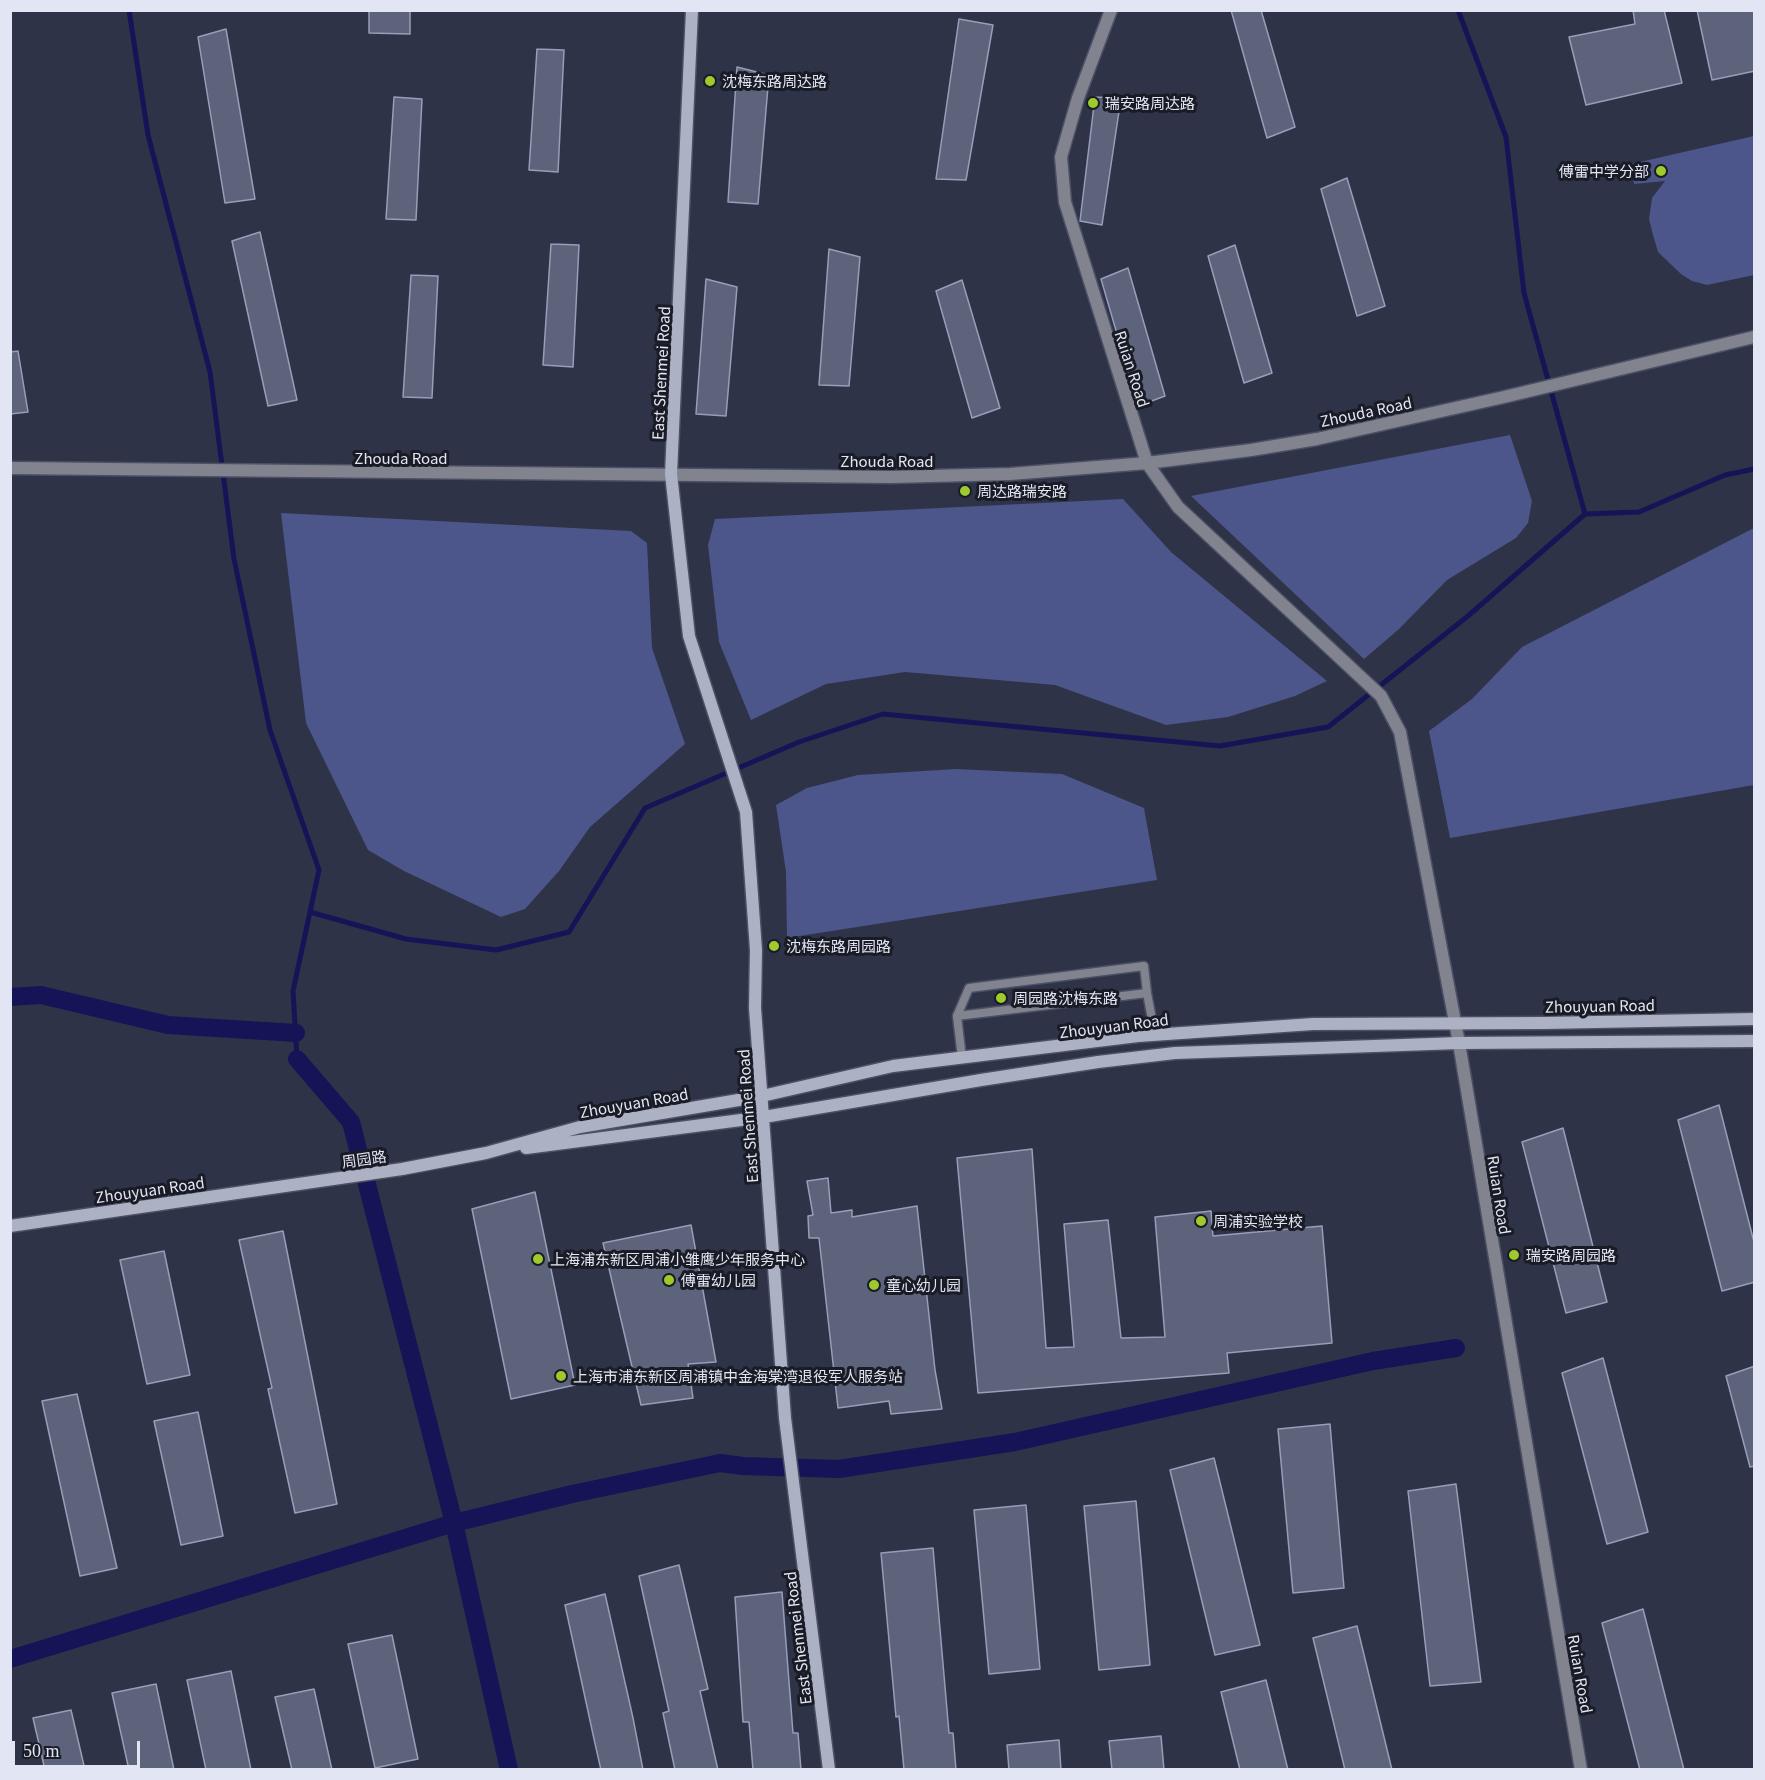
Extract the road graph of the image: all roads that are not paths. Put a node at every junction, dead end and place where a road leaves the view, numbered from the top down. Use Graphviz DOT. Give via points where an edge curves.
graph roads {
  1 [pos="692,10"];
  2 [pos="1111,10"];
  3 [pos="1755,337"];
  4 [pos="1147,463"];
  5 [pos="10,468"];
  6 [pos="671,474"];
  7 [pos="1147,993"];
  8 [pos="957,1016"];
  9 [pos="1755,1018"];
  10 [pos="1455,1022"];
  11 [pos="1155,1035"];
  12 [pos="1755,1041"];
  13 [pos="1459,1043"];
  14 [pos="962,1058"];
  15 [pos="762,1096"];
  16 [pos="764,1117"];
  17 [pos="486,1153"];
  18 [pos="402,1169"];
  19 [pos="330,1179"];
  20 [pos="10,1226"];
  21 [pos="829,1770"];
  22 [pos="1581,1770"];
  1 -- 6 [label="street, East Shenmei Road"];
  2 -- 4 [label="street, Ruian Road" via="1061,157 1065,201"];
  3 -- 4 [label="street, Zhouda Road" via="1317,439"];
  4 -- 6 [label="street, Zhouda Road" via="963,477"];
  4 -- 10 [label="street, Ruian Road" via="1178,507 1381,696 1400,732"];
  5 -- 6 [label="street, Zhouda Road"];
  6 -- 15 [label="street, East Shenmei Road" via="689,636 746,812"];
  7 -- 8 [label="lane"];
  7 -- 8 [label="lane" via="1144,966 969,987"];
  7 -- 11 [label="lane"];
  8 -- 14 [label="lane"];
  9 -- 10 [label="street, Zhouyuan Road"];
  10 -- 11 [label="street, Zhouyuan Road" via="1313,1024"];
  10 -- 13 [label="street, Ruian Road"];
  11 -- 14 [label="street, Zhouyuan Road"];
  12 -- 13 [label="street, Zhouyuan Road"];
  13 -- 16 [label="street, Zhouyuan Road" via="1175,1053 981,1080"];
  13 -- 22 [label="street, Ruian Road"];
  14 -- 15 [label="street, Zhouyuan Road" via="893,1066"];
  15 -- 16 [label="street, East Shenmei Road"];
  15 -- 17 [label="street, Zhouyuan Road" via="580,1127"];
  16 -- 17 [label="street, Zhouyuan Road"];
  16 -- 21 [label="street, East Shenmei Road" via="785,1418"];
  17 -- 18 [label="street, Zhouyuan Road"];
  18 -- 19 [label="street, 周园路"];
  19 -- 20 [label="street, Zhouyuan Road"];
}
